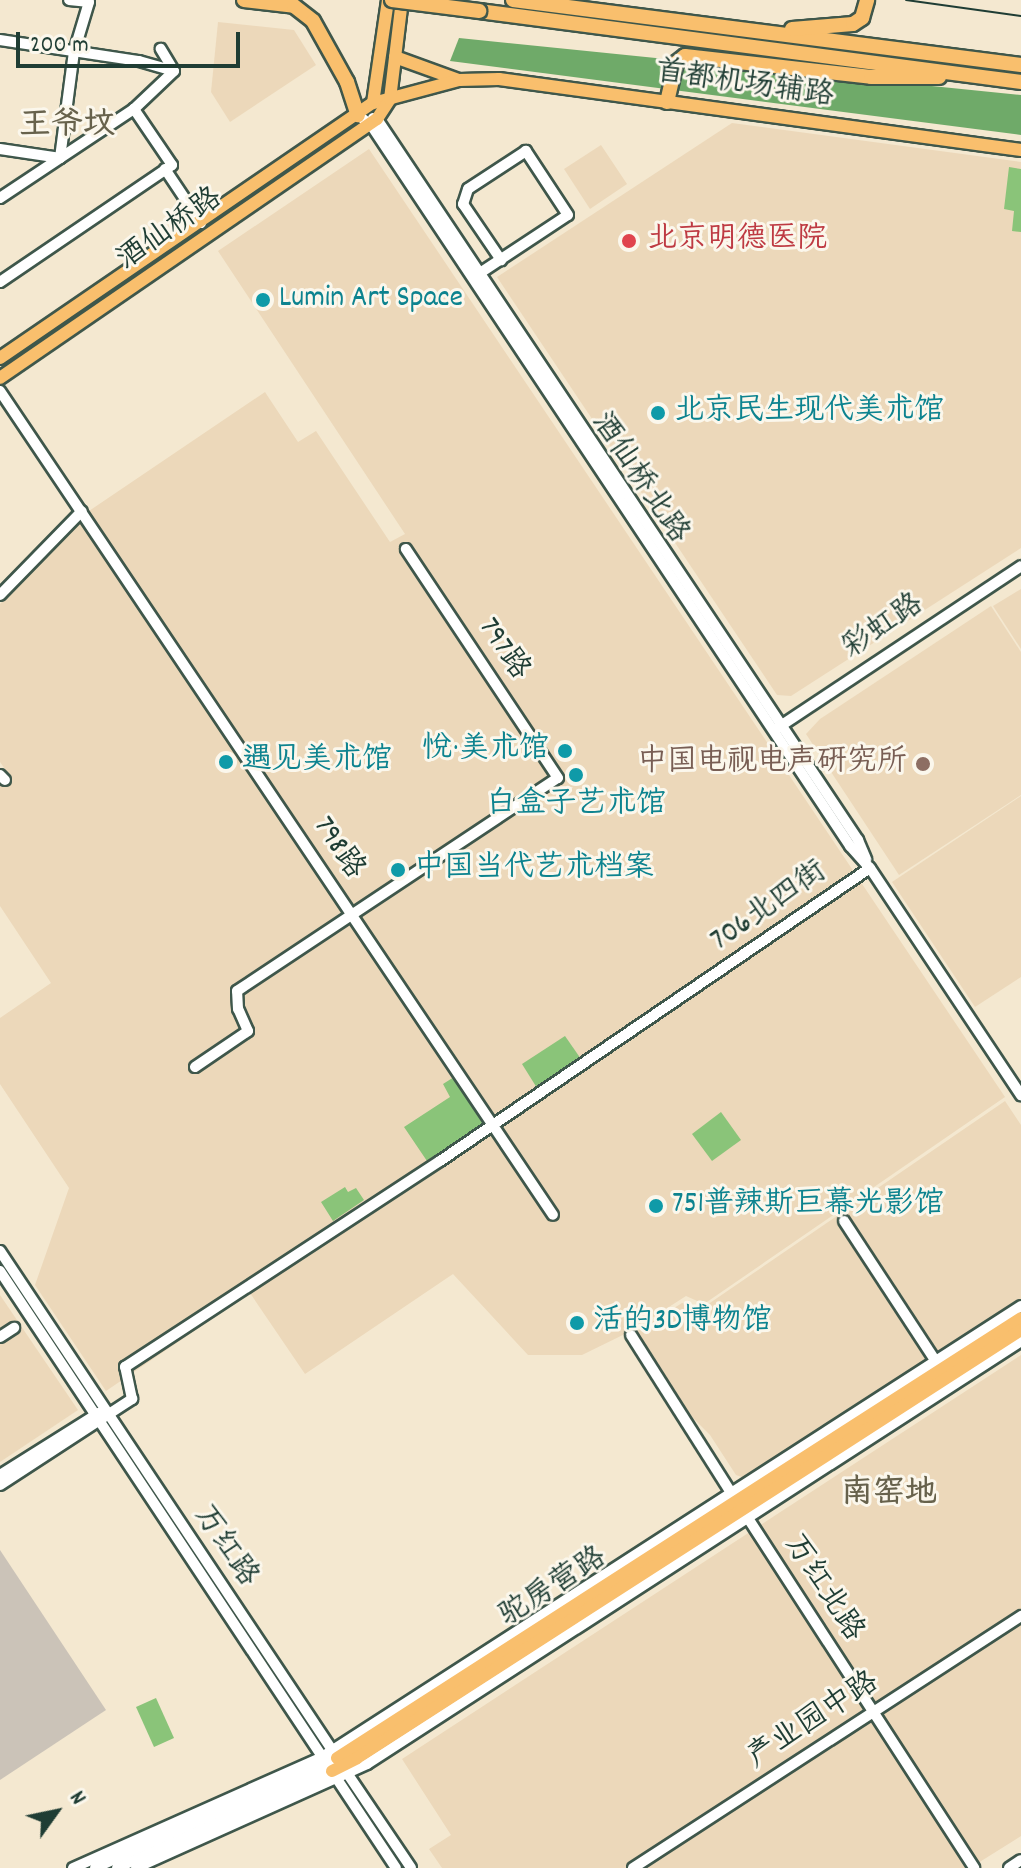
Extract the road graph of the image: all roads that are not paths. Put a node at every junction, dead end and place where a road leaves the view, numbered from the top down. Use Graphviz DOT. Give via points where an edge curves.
graph roads {
  1 [pos="69,0"];
  2 [pos="244,0"];
  3 [pos="390,0"];
  4 [pos="402,0"];
  5 [pos="513,0"];
  6 [pos="867,0"];
  7 [pos="731,29"];
  8 [pos="0,40"];
  9 [pos="161,49"];
  10 [pos="74,52"];
  11 [pos="395,57"];
  12 [pos="1021,65"];
  13 [pos="174,71"];
  14 [pos="958,74"];
  15 [pos="459,80"];
  16 [pos="1021,82"];
  17 [pos="390,99"];
  18 [pos="667,102"];
  19 [pos="373,103"];
  20 [pos="134,109"];
  21 [pos="358,115"];
  22 [pos="374,122"];
  23 [pos="0,149"];
  24 [pos="1021,150"];
  25 [pos="60,158"];
  26 [pos="165,169"];
  27 [pos="0,198"];
  28 [pos="201,223"];
  29 [pos="501,260"];
  30 [pos="480,273"];
  31 [pos="0,282"];
  32 [pos="0,358"];
  33 [pos="0,378"];
  34 [pos="0,391"];
  35 [pos="82,511"];
  36 [pos="406,549"];
  37 [pos="1021,566"];
  38 [pos="0,595"];
  39 [pos="778,728"];
  40 [pos="870,868"];
  41 [pos="353,915"];
  42 [pos="195,1067"];
  43 [pos="1021,1095"];
  44 [pos="493,1125"];
  45 [pos="553,1215"];
  46 [pos="844,1221"];
  47 [pos="0,1251"];
  48 [pos="0,1271"];
  49 [pos="1021,1306"];
  50 [pos="1021,1318"];
  51 [pos="14,1328"];
  52 [pos="1021,1330"];
  53 [pos="631,1335"];
  54 [pos="0,1337"];
  55 [pos="1021,1341"];
  56 [pos="939,1365"];
  57 [pos="101,1416"];
  58 [pos="0,1475"];
  59 [pos="0,1485"];
  60 [pos="740,1506"];
  61 [pos="1021,1616"];
  62 [pos="873,1713"];
  63 [pos="335,1765"];
  64 [pos="1021,1860"];
  65 [pos="73,1868"];
  66 [pos="95,1868"];
  67 [pos="118,1868"];
  68 [pos="136,1868"];
  69 [pos="396,1868"];
  70 [pos="411,1868"];
  71 [pos="633,1868"];
  72 [pos="974,1868"];
  73 [pos="1009,1868"];
  1 -- 10 [label="street" via="89,2"];
  2 -- 21 [label="highway" via="294,6 313,21 347,82"];
  3 -- 14 [label="highway, bridge"];
  3 -- 19 [label="main road"];
  4 -- 11 [label="main road"];
  5 -- 7 [label="highway"];
  6 -- 7 [label="highway" via="862,18 853,24"];
  7 -- 12 [label="highway"];
  8 -- 10 [label="street"];
  9 -- 13 [label="street"];
  10 -- 13 [label="street"];
  10 -- 25 [label="street"];
  11 -- 15 [label="main road"];
  11 -- 17 [label="main road"];
  13 -- 20 [label="street"];
  14 -- 16 [label="highway"];
  14 -- 18 [label="highway" via="871,77 685,56 676,63"];
  15 -- 17 [label="main road"];
  15 -- 18 [label="main road, 首都机场辅路" via="499,79"];
  17 -- 19 [label="main road"];
  17 -- 22 [label="main road"];
  18 -- 24 [label="main road, 首都机场辅路"];
  19 -- 21 [label="main road"];
  20 -- 25 [label="street"];
  20 -- 26 [label="street" via="172,165"];
  21 -- 22 [label="street"];
  21 -- 28 [label="main road, 酒仙桥路"];
  22 -- 30 [label="street, 酒仙桥北路"];
  22 -- 33 [label="main road, 酒仙桥路"];
  22 -- 39 [label="street, 酒仙桥北路"];
  23 -- 25 [label="street"];
  25 -- 27 [label="street"];
  26 -- 28 [label="street"];
  26 -- 31 [label="street"];
  28 -- 32 [label="main road, 酒仙桥路"];
  29 -- 29 [label="street" via="568,215 526,151 468,189 463,204"];
  29 -- 30 [label="street"];
  30 -- 39 [label="street, 酒仙桥北路"];
  34 -- 35 [label="street, 798路"];
  35 -- 38 [label="street"];
  35 -- 41 [label="street, 798路"];
  36 -- 41 [label="street, 797路" via="558,778"];
  37 -- 39 [label="street, 彩虹路"];
  39 -- 40 [label="street, 酒仙桥北路" via="858,840"];
  40 -- 43 [label="street, 酒仙桥北路"];
  40 -- 44 [label="street, 706北四街"];
  41 -- 42 [label="street" via="237,991 248,1031"];
  41 -- 44 [label="street, 798路"];
  44 -- 45 [label="street, 798路"];
  44 -- 57 [label="street, 706北四街" via="125,1367 132,1399"];
  46 -- 56 [label="street"];
  47 -- 57 [label="street, 万红路"];
  48 -- 57 [label="street, 万红路"];
  49 -- 56 [label="street"];
  50 -- 56 [label="main road, 驼房营路"];
  51 -- 54 [label="street"];
  52 -- 60 [label="main road, 驼房营路"];
  53 -- 60 [label="street, 万红北路"];
  55 -- 60 [label="street"];
  56 -- 60 [label="main road, 驼房营路"];
  57 -- 58 [label="street"];
  57 -- 59 [label="street"];
  57 -- 63 [label="street, 万红路"];
  60 -- 62 [label="street, 万红北路"];
  60 -- 63 [label="main road, 驼房营路"];
  60 -- 63 [label="street"];
  61 -- 62 [label="street, 产业园中路"];
  62 -- 71 [label="street, 产业园中路"];
  62 -- 72 [label="street, 万红北路"];
  63 -- 65 [label="street"];
  63 -- 66 [label="street, 驼房营路"];
  63 -- 67 [label="street, 驼房营路"];
  63 -- 68 [label="street"];
  63 -- 69 [label="street, 万红路"];
  63 -- 70 [label="street, 万红路"];
  64 -- 73 [label="street"];
}
